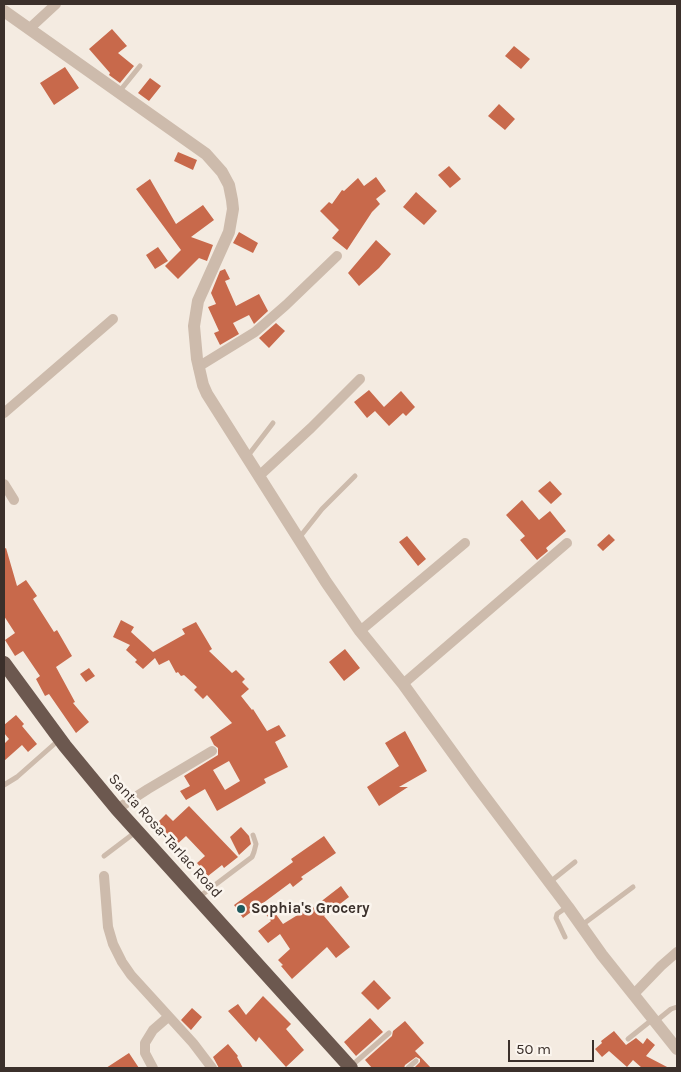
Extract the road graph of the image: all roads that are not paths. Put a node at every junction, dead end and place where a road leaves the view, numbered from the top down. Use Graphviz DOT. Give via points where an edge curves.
graph roads {
  1 [pos="56,4"];
  2 [pos="4,11"];
  3 [pos="30,28"];
  4 [pos="140,66"];
  5 [pos="119,92"];
  6 [pos="337,256"];
  7 [pos="113,320"];
  8 [pos="198,367"];
  9 [pos="360,379"];
  10 [pos="4,413"];
  11 [pos="273,423"];
  12 [pos="247,458"];
  13 [pos="259,476"];
  14 [pos="355,476"];
  15 [pos="4,484"];
  16 [pos="14,500"];
  17 [pos="298,539"];
  18 [pos="465,543"];
  19 [pos="566,544"];
  20 [pos="360,631"];
  21 [pos="4,663"];
  22 [pos="402,684"];
  23 [pos="60,739"];
  24 [pos="212,751"];
  25 [pos="4,785"];
  26 [pos="117,809"];
  27 [pos="137,830"];
  28 [pos="253,835"];
  29 [pos="104,856"];
  30 [pos="575,862"];
  31 [pos="104,876"];
  32 [pos="549,883"];
  33 [pos="633,887"];
  34 [pos="198,898"];
  35 [pos="568,907"];
  36 [pos="581,926"];
  37 [pos="565,937"];
  38 [pos="675,958"];
  39 [pos="634,994"];
  40 [pos="677,1007"];
  41 [pos="168,1016"];
  42 [pos="654,1020"];
  43 [pos="389,1033"];
  44 [pos="628,1039"];
  45 [pos="677,1049"];
  46 [pos="416,1061"];
  47 [pos="153,1068"];
  48 [pos="212,1068"];
  49 [pos="350,1068"];
  50 [pos="408,1068"];
  1 -- 3 [label="street"];
  2 -- 3 [label="street"];
  3 -- 5 [label="street"];
  4 -- 5 [label="lane"];
  5 -- 8 [label="street" via="211,158 229,185 233,209 229,232 196,307 194,339"];
  6 -- 8 [label="street" via="255,332"];
  7 -- 10 [label="street"];
  8 -- 12 [label="street" via="207,394"];
  9 -- 13 [label="street"];
  11 -- 12 [label="lane"];
  12 -- 13 [label="street"];
  13 -- 17 [label="street"];
  14 -- 17 [label="lane"];
  15 -- 16 [label="street"];
  17 -- 20 [label="street"];
  18 -- 20 [label="street"];
  19 -- 22 [label="street"];
  20 -- 22 [label="street"];
  21 -- 23 [label="highway, Santa Rosa-Tarlac Road"];
  22 -- 32 [label="street"];
  23 -- 25 [label="lane" via="18,778"];
  23 -- 26 [label="highway, Santa Rosa-Tarlac Road"];
  24 -- 26 [label="street"];
  26 -- 27 [label="highway, Santa Rosa-Tarlac Road"];
  27 -- 29 [label="lane"];
  27 -- 34 [label="highway, Santa Rosa-Tarlac Road"];
  28 -- 34 [label="lane" via="256,844 252,857"];
  30 -- 32 [label="lane"];
  31 -- 41 [label="street" via="108,927 117,953 131,975"];
  32 -- 35 [label="street"];
  33 -- 36 [label="lane"];
  34 -- 49 [label="highway, Santa Rosa-Tarlac Road"];
  35 -- 36 [label="street"];
  35 -- 37 [label="lane" via="556,918"];
  36 -- 39 [label="street"];
  38 -- 39 [label="street"];
  39 -- 42 [label="street"];
  40 -- 42 [label="lane"];
  41 -- 47 [label="street" via="145,1043 144,1051"];
  41 -- 48 [label="street"];
  42 -- 44 [label="lane"];
  42 -- 45 [label="street"];
  43 -- 49 [label="lane"];
  46 -- 50 [label="lane"];
}
